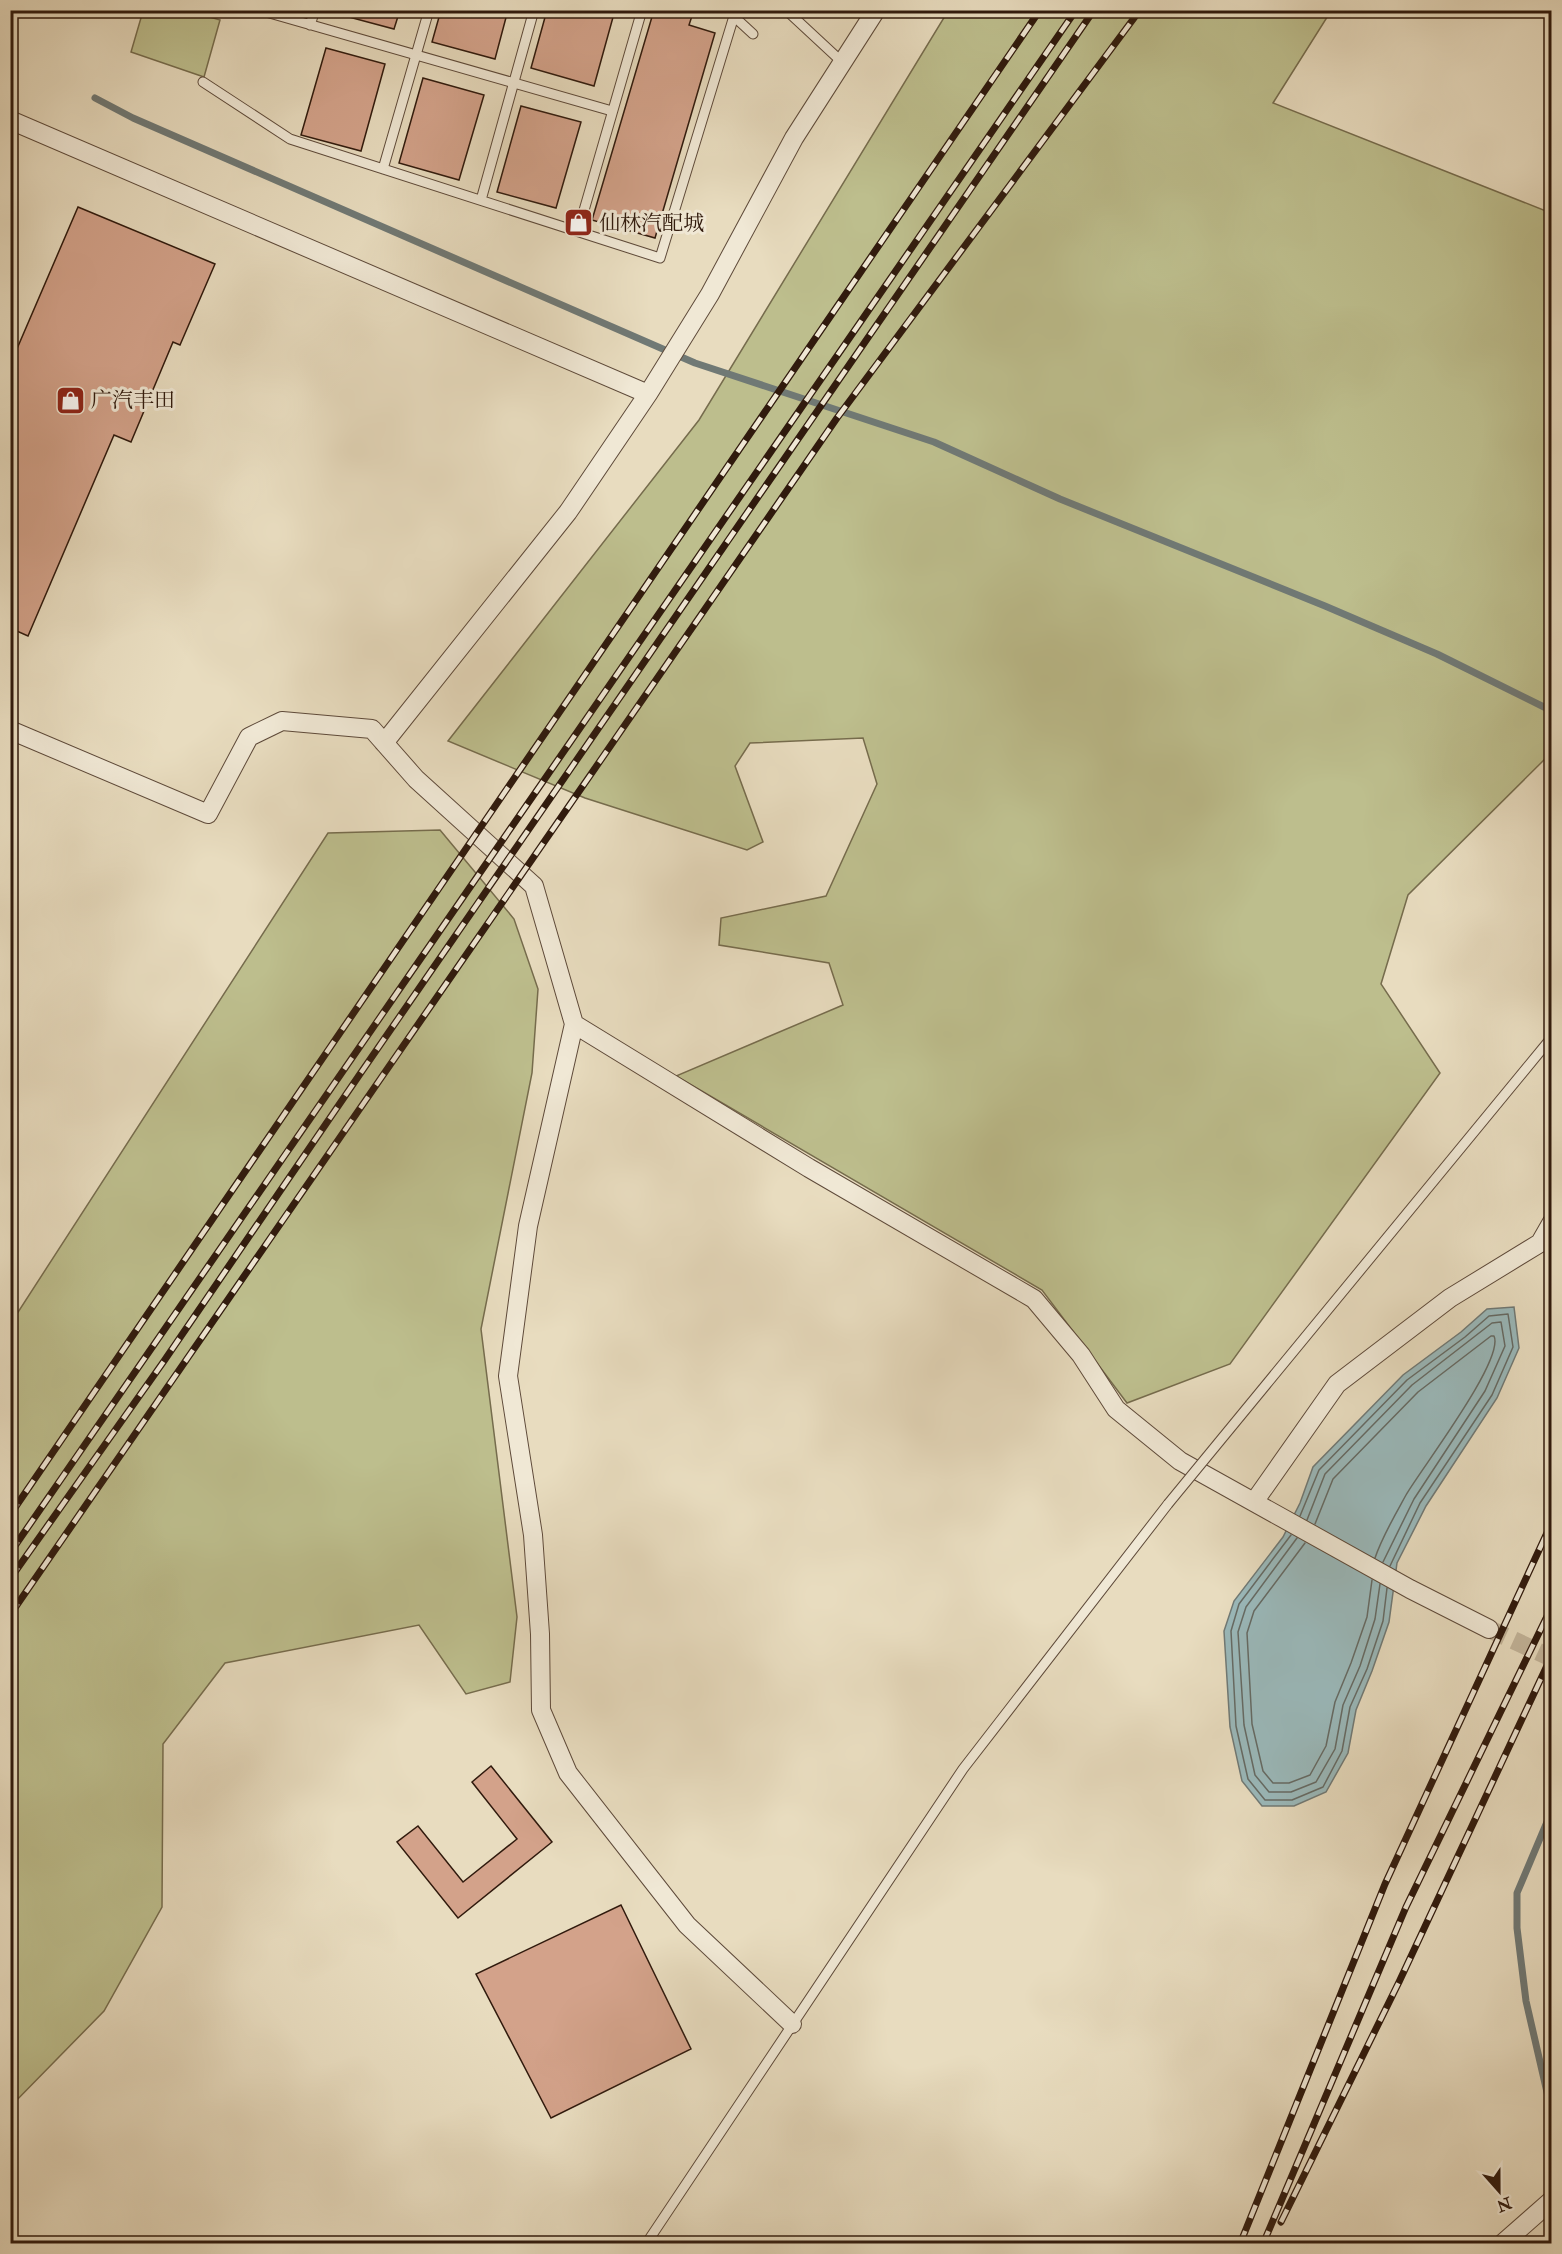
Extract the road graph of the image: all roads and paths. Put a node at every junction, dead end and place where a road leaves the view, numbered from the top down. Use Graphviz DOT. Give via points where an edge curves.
graph roads {
  1 [pos="259,10"];
  2 [pos="315,10"];
  3 [pos="429,10"];
  4 [pos="534,10"];
  5 [pos="642,10"];
  6 [pos="786,10"];
  7 [pos="876,10"];
  8 [pos="731,13"];
  9 [pos="310,25"];
  10 [pos="753,34"];
  11 [pos="416,55"];
  12 [pos="842,62"];
  13 [pos="203,82"];
  14 [pos="514,83"];
  15 [pos="612,111"];
  16 [pos="10,120"];
  17 [pos="383,169"];
  18 [pos="481,200"];
  19 [pos="578,231"];
  20 [pos="648,394"];
  21 [pos="10,730"];
  22 [pos="384,743"];
  23 [pos="574,1024"];
  24 [pos="1551,1037"];
  25 [pos="1551,1222"];
  26 [pos="1254,1502"];
  27 [pos="1489,1629"];
  28 [pos="792,2024"];
  29 [pos="1547,2204"];
  30 [pos="646,2244"];
  31 [pos="1502,2244"];
  1 -- 9 [label="lane"];
  2 -- 9 [label="lane"];
  3 -- 11 [label="lane"];
  4 -- 14 [label="lane"];
  5 -- 15 [label="lane"];
  6 -- 12 [label="lane"];
  7 -- 12 [label="street"];
  8 -- 10 [label="lane"];
  8 -- 19 [label="lane" via="660,258"];
  9 -- 11 [label="lane"];
  11 -- 14 [label="lane"];
  11 -- 17 [label="lane"];
  12 -- 20 [label="street" via="794,138 710,294"];
  13 -- 17 [label="lane" via="290,139"];
  14 -- 15 [label="lane"];
  14 -- 18 [label="lane"];
  15 -- 19 [label="lane"];
  16 -- 20 [label="street"];
  17 -- 18 [label="lane"];
  18 -- 19 [label="lane"];
  20 -- 22 [label="street" via="568,512"];
  21 -- 22 [label="street" via="207,814 249,737 282,721 372,729"];
  22 -- 23 [label="street" via="416,779 534,886"];
  23 -- 26 [label="street" via="809,1168 1034,1299 1081,1355 1116,1408 1180,1461"];
  23 -- 28 [label="street" via="528,1226 508,1376 533,1534 541,1710 568,1773 687,1924"];
  24 -- 28 [label="lane, bridge" via="1168,1504 963,1769"];
  25 -- 26 [label="street" via="1540,1243 1450,1298 1336,1384"];
  26 -- 27 [label="street"];
  28 -- 30 [label="lane"];
  29 -- 31 [label="street"];
}
